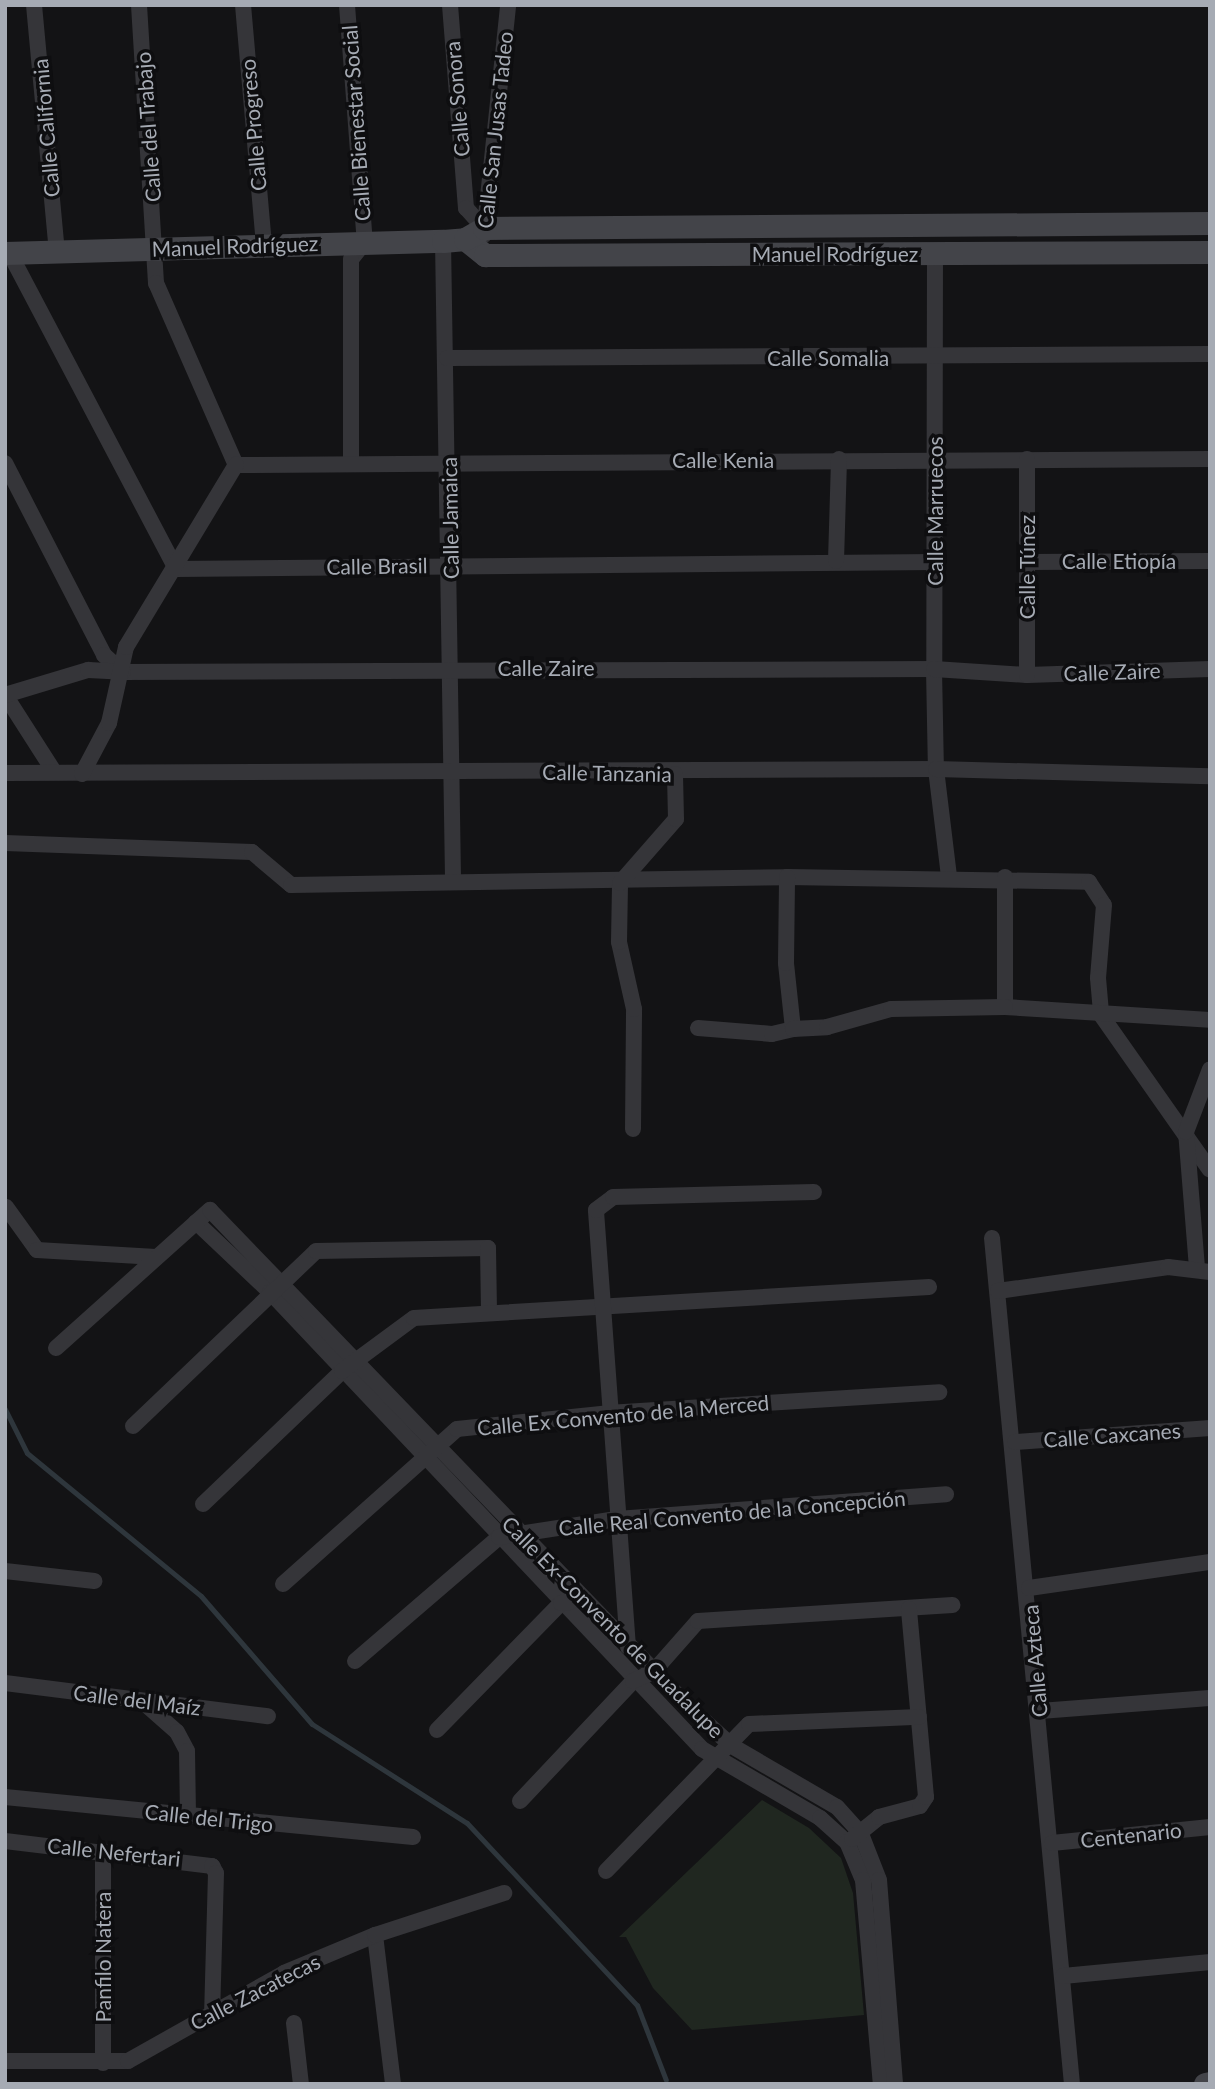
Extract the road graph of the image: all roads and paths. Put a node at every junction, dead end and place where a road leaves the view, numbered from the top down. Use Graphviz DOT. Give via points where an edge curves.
graph roads {
  1 [pos="34,5"];
  2 [pos="139,5"];
  3 [pos="243,5"];
  4 [pos="347,5"];
  5 [pos="450,5"];
  6 [pos="508,5"];
  7 [pos="1210,223"];
  8 [pos="464,236"];
  9 [pos="365,242"];
  10 [pos="264,245"];
  11 [pos="158,248"];
  12 [pos="57,251"];
  13 [pos="1210,252"];
  14 [pos="7,253"];
  15 [pos="935,253"];
  16 [pos="1210,354"];
  17 [pos="935,357"];
  18 [pos="447,358"];
  19 [pos="1210,458"];
  20 [pos="839,459"];
  21 [pos="1027,459"];
  22 [pos="936,460"];
  23 [pos="351,462"];
  24 [pos="448,462"];
  25 [pos="5,463"];
  26 [pos="236,465"];
  27 [pos="836,561"];
  28 [pos="1210,561"];
  29 [pos="936,562"];
  30 [pos="1028,562"];
  31 [pos="451,564"];
  32 [pos="176,569"];
  33 [pos="453,668"];
  34 [pos="934,669"];
  35 [pos="1210,669"];
  36 [pos="123,672"];
  37 [pos="1027,675"];
  38 [pos="5,695"];
  39 [pos="936,769"];
  40 [pos="53,770"];
  41 [pos="454,772"];
  42 [pos="5,774"];
  43 [pos="82,774"];
  44 [pos="675,774"];
  45 [pos="1210,776"];
  46 [pos="5,844"];
  47 [pos="788,877"];
  48 [pos="949,877"];
  49 [pos="1005,877"];
  50 [pos="453,879"];
  51 [pos="620,883"];
  52 [pos="1005,1007"];
  53 [pos="1101,1015"];
  54 [pos="1210,1020"];
  55 [pos="698,1028"];
  56 [pos="793,1029"];
  57 [pos="1210,1069"];
  58 [pos="633,1129"];
  59 [pos="1186,1132"];
  60 [pos="1210,1170"];
  61 [pos="814,1192"];
  62 [pos="6,1207"];
  63 [pos="196,1222"];
  64 [pos="992,1238"];
  65 [pos="156,1257"];
  66 [pos="1203,1270"];
  67 [pos="276,1287"];
  68 [pos="929,1287"];
  69 [pos="998,1291"];
  70 [pos="599,1303"];
  71 [pos="489,1310"];
  72 [pos="57,1348"];
  73 [pos="348,1366"];
  74 [pos="939,1392"];
  75 [pos="608,1413"];
  76 [pos="133,1426"];
  77 [pos="1210,1428"];
  78 [pos="1015,1442"];
  79 [pos="437,1447"];
  80 [pos="424,1458"];
  81 [pos="946,1494"];
  82 [pos="203,1504"];
  83 [pos="617,1519"];
  84 [pos="518,1534"];
  85 [pos="499,1536"];
  86 [pos="1210,1562"];
  87 [pos="5,1571"];
  88 [pos="94,1581"];
  89 [pos="283,1584"];
  90 [pos="1029,1588"];
  91 [pos="583,1600"];
  92 [pos="561,1603"];
  93 [pos="952,1605"];
  94 [pos="909,1609"];
  95 [pos="628,1645"];
  96 [pos="355,1661"];
  97 [pos="653,1672"];
  98 [pos="629,1676"];
  99 [pos="5,1684"];
  100 [pos="1210,1698"];
  101 [pos="141,1700"];
  102 [pos="1040,1711"];
  103 [pos="268,1716"];
  104 [pos="919,1717"];
  105 [pos="437,1730"];
  106 [pos="727,1751"];
  107 [pos="5,1797"];
  108 [pos="520,1801"];
  109 [pos="188,1816"];
  110 [pos="1210,1827"];
  111 [pos="413,1838"];
  112 [pos="854,1838"];
  113 [pos="5,1841"];
  114 [pos="1052,1843"];
  115 [pos="103,1852"];
  116 [pos="607,1871"];
  117 [pos="504,1893"];
  118 [pos="375,1935"];
  119 [pos="1210,1962"];
  120 [pos="1063,1976"];
  121 [pos="212,2013"];
  122 [pos="294,2023"];
  123 [pos="5,2061"];
  124 [pos="103,2063"];
  125 [pos="301,2084"];
  126 [pos="393,2084"];
  127 [pos="881,2084"];
  128 [pos="895,2084"];
  129 [pos="1072,2084"];
  1 -- 12 [label="street, Calle California"];
  2 -- 11 [label="street, Calle del Trabajo"];
  3 -- 10 [label="street, Calle Progreso"];
  4 -- 9 [label="street, Calle Bienestar Social"];
  5 -- 8 [label="street, Calle Sonora" via="466,208"];
  6 -- 8 [label="street, Calle San Jusas Tadeo"];
  7 -- 8 [label="street, Manuel Rodríguez"];
  8 -- 9 [label="street, Manuel Rodríguez"];
  8 -- 15 [label="street, Manuel Rodríguez" via="485,255"];
  8 -- 18 [label="street, Calle Jamaica"];
  9 -- 10 [label="street, Manuel Rodríguez"];
  9 -- 23 [label="street" via="351,259"];
  10 -- 11 [label="street, Manuel Rodríguez"];
  11 -- 12 [label="street, Manuel Rodríguez"];
  11 -- 26 [label="street, Calle del Trabajo" via="156,283"];
  12 -- 14 [label="street, Manuel Rodríguez"];
  13 -- 15 [label="street, Manuel Rodríguez"];
  14 -- 32 [label="street"];
  15 -- 17 [label="street, Calle Marruecos"];
  16 -- 17 [label="street, Calle Somalia"];
  17 -- 18 [label="street, Calle Somalia"];
  17 -- 22 [label="street, Calle Marruecos"];
  18 -- 24 [label="street, Calle Jamaica"];
  19 -- 21 [label="street, Calle Kenia"];
  20 -- 22 [label="street, Calle Kenia"];
  20 -- 24 [label="street, Calle Kenia"];
  20 -- 27 [label="street"];
  21 -- 22 [label="street, Calle Kenia"];
  21 -- 30 [label="street, Calle Túnez"];
  22 -- 29 [label="street, Calle Marruecos"];
  23 -- 24 [label="street, Calle Kenia"];
  23 -- 26 [label="street, Calle Kenia"];
  24 -- 31 [label="street, Calle Jamaica"];
  25 -- 36 [label="street" via="104,655"];
  26 -- 32 [label="street"];
  27 -- 29 [label="street, Calle Brasil"];
  27 -- 31 [label="street, Calle Brasil"];
  28 -- 30 [label="street, Calle Etiopía"];
  29 -- 34 [label="street, Calle Marruecos"];
  30 -- 37 [label="street, Calle Túnez"];
  31 -- 32 [label="street, Calle Brasil"];
  31 -- 33 [label="street, Calle Jamaica"];
  32 -- 36 [label="street" via="126,647"];
  33 -- 34 [label="street, Calle Zaire"];
  33 -- 36 [label="street, Calle Zaire"];
  33 -- 41 [label="street, Calle Jamaica"];
  34 -- 37 [label="street, Calle Zaire"];
  34 -- 39 [label="street, Calle Marruecos"];
  35 -- 37 [label="street, Calle Zaire"];
  36 -- 38 [label="street, Calle Zaire" via="88,670"];
  36 -- 43 [label="street" via="109,723"];
  38 -- 40 [label="street"];
  39 -- 44 [label="street, Calle Tanzania"];
  39 -- 45 [label="street, Calle Tanzania"];
  39 -- 48 [label="street, Calle Marruecos"];
  40 -- 42 [label="street, Calle Tanzania"];
  40 -- 43 [label="street, Calle Tanzania"];
  41 -- 43 [label="street, Calle Tanzania"];
  41 -- 44 [label="street, Calle Tanzania"];
  41 -- 50 [label="street, Calle Jamaica"];
  44 -- 51 [label="street" via="676,819"];
  46 -- 50 [label="street" via="252,852 291,885"];
  47 -- 48 [label="street"];
  47 -- 51 [label="street"];
  47 -- 56 [label="street" via="786,963"];
  48 -- 49 [label="street"];
  49 -- 52 [label="street"];
  49 -- 53 [label="street" via="1088,882 1098,893 1104,905 1098,978"];
  50 -- 51 [label="street"];
  51 -- 58 [label="street" via="620,942 634,1009"];
  52 -- 53 [label="street"];
  52 -- 56 [label="street" via="891,1009 827,1027"];
  53 -- 54 [label="street"];
  53 -- 59 [label="street"];
  55 -- 56 [label="street" via="772,1034"];
  57 -- 59 [label="street"];
  59 -- 60 [label="street"];
  59 -- 66 [label="street"];
  61 -- 70 [label="street" via="613,1197 596,1210"];
  62 -- 65 [label="street" via="37,1250"];
  63 -- 65 [label="street"];
  63 -- 67 [label="street, Calle Ex-Convento de Guadalupe"];
  63 -- 67 [label="street, Calle Ex-Convento de Guadalupe" via="210,1210"];
  64 -- 69 [label="street, Calle Azteca"];
  65 -- 72 [label="street"];
  66 -- 69 [label="street" via="1168,1267"];
  67 -- 71 [label="street" via="316,1251 488,1248"];
  67 -- 73 [label="street, Calle Ex-Convento de Guadalupe"];
  67 -- 76 [label="street"];
  68 -- 70 [label="street"];
  69 -- 78 [label="street, Calle Azteca"];
  70 -- 71 [label="street"];
  70 -- 75 [label="street"];
  71 -- 73 [label="street" via="414,1318"];
  73 -- 79 [label="street, Calle Ex-Convento de Guadalupe"];
  73 -- 80 [label="street, Calle Ex-Convento de Guadalupe"];
  73 -- 82 [label="street"];
  74 -- 75 [label="street, Calle Ex Convento de la Merced"];
  75 -- 79 [label="street, Calle Ex Convento de la Merced" via="457,1429"];
  75 -- 83 [label="street"];
  77 -- 78 [label="street, Calle Caxcanes"];
  78 -- 90 [label="street, Calle Azteca"];
  79 -- 80 [label="street, Calle Ex Convento de la Merced"];
  79 -- 84 [label="street, Calle Ex-Convento de Guadalupe"];
  80 -- 85 [label="street, Calle Ex-Convento de Guadalupe"];
  80 -- 89 [label="street, Calle Ex Convento de la Merced"];
  81 -- 83 [label="street, Calle Real Convento de la Concepción"];
  83 -- 84 [label="street, Calle Real Convento de la Concepción"];
  83 -- 95 [label="street"];
  84 -- 85 [label="street, Calle Real Convento de la Concepción"];
  84 -- 91 [label="street, Calle Ex-Convento de Guadalupe"];
  85 -- 92 [label="street, Calle Ex-Convento de Guadalupe"];
  85 -- 96 [label="street"];
  86 -- 90 [label="street"];
  87 -- 88 [label="street"];
  90 -- 102 [label="street, Calle Azteca"];
  91 -- 92 [label="street"];
  91 -- 95 [label="street, Calle Ex-Convento de Guadalupe"];
  92 -- 98 [label="street, Calle Ex-Convento de Guadalupe"];
  92 -- 105 [label="street"];
  93 -- 94 [label="street"];
  94 -- 97 [label="street" via="698,1621"];
  94 -- 104 [label="street"];
  95 -- 97 [label="street, Calle Ex-Convento de Guadalupe"];
  95 -- 98 [label="street"];
  97 -- 98 [label="street"];
  97 -- 106 [label="street, Calle Ex-Convento de Guadalupe"];
  98 -- 106 [label="street, Calle Ex-Convento de Guadalupe" via="702,1749"];
  98 -- 108 [label="street"];
  99 -- 101 [label="street, Calle del Maíz"];
  100 -- 102 [label="street"];
  101 -- 103 [label="street, Calle del Maíz"];
  101 -- 109 [label="street" via="162,1715 187,1751"];
  102 -- 114 [label="street, Calle Azteca"];
  104 -- 106 [label="street" via="765,1720 749,1724"];
  104 -- 112 [label="street" via="926,1797 920,1806 879,1817"];
  106 -- 112 [label="street, Calle Ex-Convento de Guadalupe"];
  106 -- 116 [label="street"];
  107 -- 109 [label="street, Calle del Trigo"];
  109 -- 111 [label="street, Calle del Trigo"];
  110 -- 114 [label="street, Centenario"];
  112 -- 127 [label="street, Calle Ex-Convento de Guadalupe" via="863,1880"];
  112 -- 128 [label="street, Calle Ex-Convento de Guadalupe" via="879,1880"];
  113 -- 115 [label="street, Calle Nefertari"];
  114 -- 120 [label="street, Calle Azteca"];
  115 -- 121 [label="street, Calle Nefertari" via="205,1861 216,1873"];
  115 -- 124 [label="street, Panfilo Natera"];
  117 -- 118 [label="street, Calle Zacatecas"];
  118 -- 121 [label="street, Calle Zacatecas" via="284,1973"];
  118 -- 126 [label="street"];
  119 -- 120 [label="street"];
  120 -- 129 [label="street, Calle Azteca"];
  121 -- 124 [label="street, Calle Zacatecas" via="128,2061"];
  122 -- 125 [label="street"];
  123 -- 124 [label="street, Calle Zacatecas"];
}
